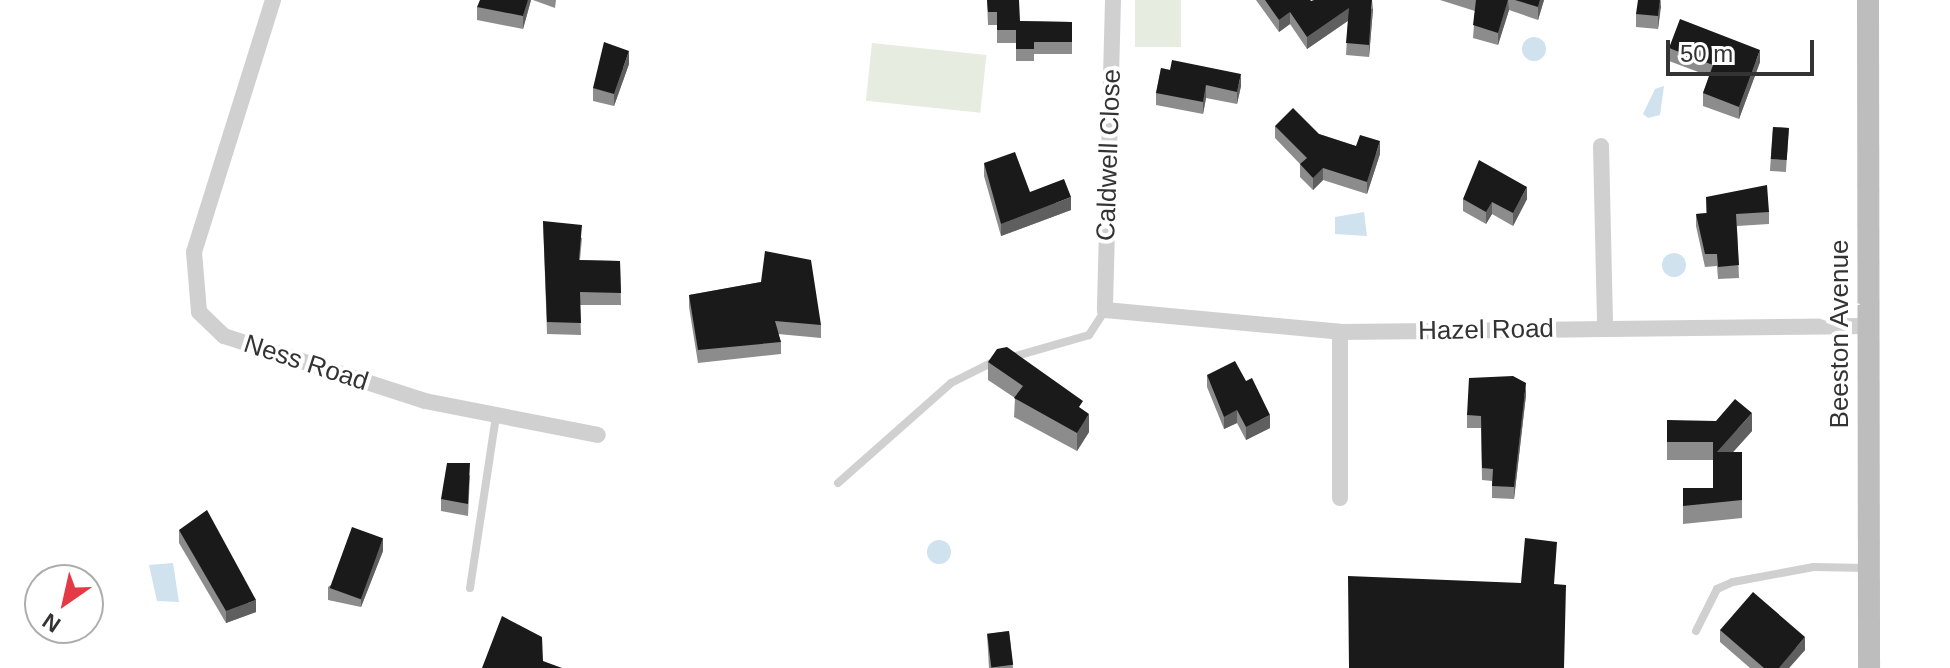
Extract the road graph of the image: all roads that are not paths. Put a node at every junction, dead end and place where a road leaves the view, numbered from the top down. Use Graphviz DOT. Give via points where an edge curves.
graph roads {
  1 [pos="273,0"];
  2 [pos="1113,0"];
  3 [pos="1868,0"];
  4 [pos="1601,146"];
  5 [pos="1105,310"];
  6 [pos="1868,326"];
  7 [pos="1605,329"];
  8 [pos="1340,332"];
  9 [pos="496,417"];
  10 [pos="598,435"];
  11 [pos="838,483"];
  12 [pos="1340,498"];
  13 [pos="1868,568"];
  14 [pos="470,588"];
  15 [pos="1696,631"];
  16 [pos="1869,668"];
  1 -- 9 [label="street, Ness Road" via="194,252 199,312 224,336"];
  2 -- 5 [label="street, Caldwell Close"];
  3 -- 6 [label="street, Beeston Avenue"];
  4 -- 7 [label="street"];
  5 -- 8 [label="street, Hazel Road"];
  5 -- 11 [label="lane" via="1089,335 974,366"];
  6 -- 7 [label="street, Hazel Road"];
  6 -- 13 [label="street, Beeston Avenue"];
  7 -- 8 [label="street, Hazel Road"];
  8 -- 12 [label="street"];
  9 -- 10 [label="street, Ness Road"];
  9 -- 14 [label="lane"];
  13 -- 15 [label="lane" via="1814,567 1733,582 1717,589"];
  13 -- 16 [label="street, Beeston Avenue"];
}
